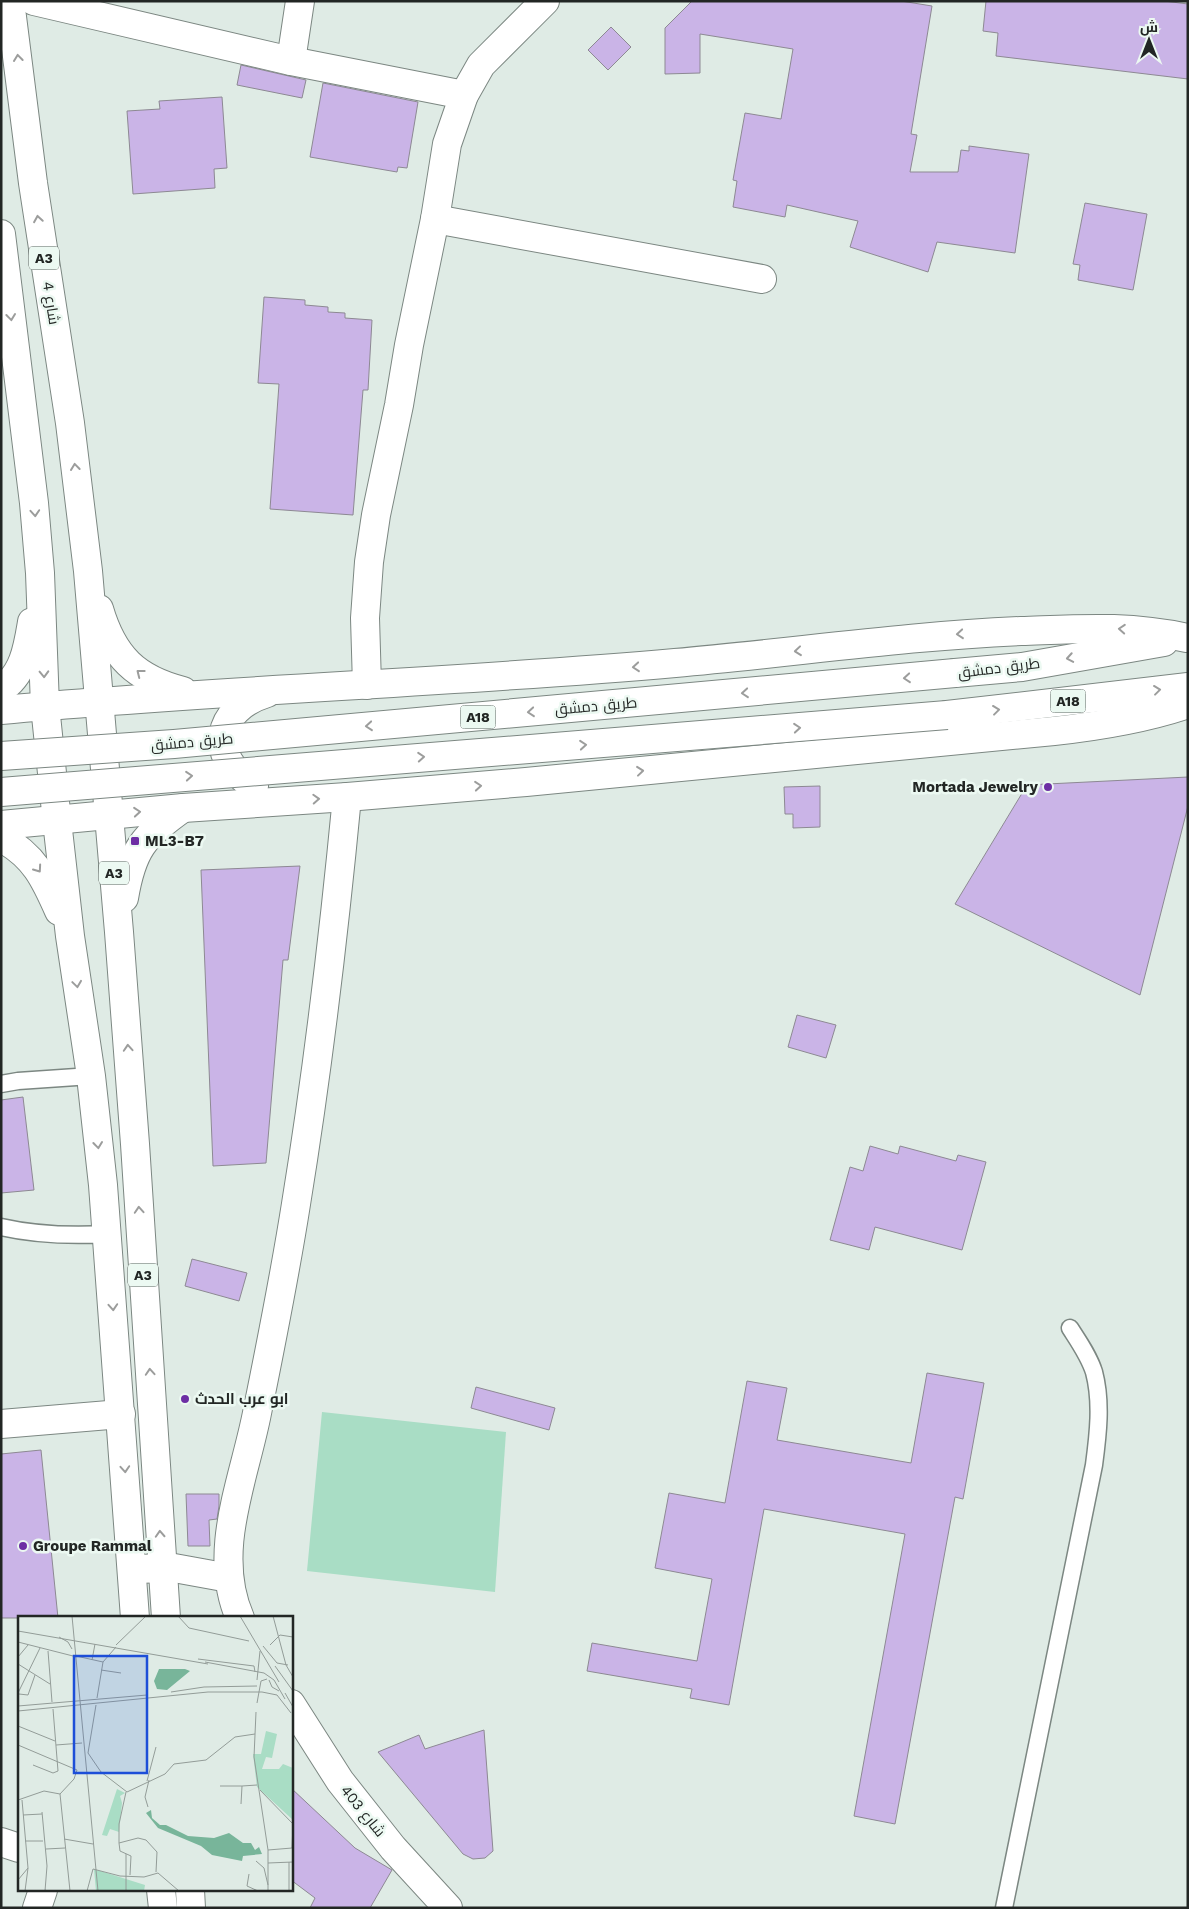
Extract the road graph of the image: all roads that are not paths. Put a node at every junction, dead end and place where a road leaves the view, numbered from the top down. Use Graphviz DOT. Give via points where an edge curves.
graph roads {
  1 [pos="10,1"];
  2 [pos="34,1"];
  3 [pos="300,1"];
  4 [pos="545,1"];
  5 [pos="291,61"];
  6 [pos="464,95"];
  7 [pos="435,219"];
  8 [pos="1,234"];
  9 [pos="762,279"];
  10 [pos="4,280"];
  11 [pos="88,571"];
  12 [pos="40,573"];
  13 [pos="1188,638"];
  14 [pos="367,685"];
  15 [pos="1188,686"];
  16 [pos="1,689"];
  17 [pos="278,690"];
  18 [pos="202,695"];
  19 [pos="100,700"];
  20 [pos="1188,704"];
  21 [pos="45,706"];
  22 [pos="1,710"];
  23 [pos="1,756"];
  24 [pos="1,792"];
  25 [pos="348,797"];
  26 [pos="280,801"];
  27 [pos="183,808"];
  28 [pos="109,815"];
  29 [pos="57,821"];
  30 [pos="1,825"];
  31 [pos="1,838"];
  32 [pos="119,932"];
  33 [pos="70,936"];
  34 [pos="91,1076"];
  35 [pos="1,1084"];
  36 [pos="1,1227"];
  37 [pos="108,1234"];
  38 [pos="1070,1328"];
  39 [pos="121,1414"];
  40 [pos="1,1424"];
  41 [pos="162,1567"];
  42 [pos="132,1569"];
  43 [pos="229,1578"];
  44 [pos="135,1616"];
  45 [pos="166,1616"];
  46 [pos="239,1616"];
  47 [pos="292,1706"];
  48 [pos="1,1842"];
  49 [pos="18,1848"];
  50 [pos="42,1892"];
  51 [pos="161,1892"];
  52 [pos="190,1892"];
  53 [pos="37,1908"];
  54 [pos="163,1908"];
  55 [pos="191,1908"];
  56 [pos="448,1908"];
  57 [pos="1004,1908"];
  11 -- 1 [label="main road, شارع 4 / A3, one-way"];
  2 -- 5 [label="main road"];
  3 -- 5 [label="main road"];
  4 -- 6 [label="main road" via="481,65"];
  5 -- 6 [label="main road"];
  6 -- 7 [label="main road" via="447,144"];
  7 -- 9 [label="main road"];
  7 -- 14 [label="main road" via="369,562 365,618"];
  8 -- 10 [label="main road, A3"];
  10 -- 12 [label="main road, A3, one-way" via="30,464"];
  18 -- 11 [label="main road, one-way" via="157,684 144,677 120,654 107,632"];
  11 -- 19 [label="main road, A3"];
  12 -- 16 [label="main road" via="21,666"];
  12 -- 21 [label="main road, A3, one-way"];
  13 -- 14 [label="main road, one-way" via="1106,628 965,634 608,669"];
  13 -- 23 [label="main road, طريق دمشق / A18, one-way, bridge" via="1022,666 955,673 174,744"];
  14 -- 17 [label="main road"];
  24 -- 15 [label="main road, A18, one-way, bridge" via="947,715"];
  17 -- 18 [label="main road"];
  17 -- 26 [label="main road" via="240,707 225,728 223,740 229,765 238,775"];
  18 -- 19 [label="main road"];
  19 -- 21 [label="main road"];
  19 -- 28 [label="main road, A3"];
  25 -- 20 [label="main road, one-way" via="1054,731 1127,721"];
  21 -- 22 [label="main road"];
  21 -- 29 [label="main road, A3"];
  26 -- 25 [label="main road, one-way"];
  25 -- 43 [label="main road" via="296,1204 256,1416 232,1519"];
  26 -- 27 [label="main road"];
  28 -- 27 [label="main road, one-way"];
  27 -- 32 [label="main road" via="148,836 132,860"];
  28 -- 29 [label="main road"];
  28 -- 32 [label="main road, A3"];
  29 -- 30 [label="main road"];
  29 -- 33 [label="main road, A3"];
  31 -- 33 [label="main road, one-way" via="28,856 39,870"];
  41 -- 32 [label="main road, A3, one-way"];
  33 -- 34 [label="main road, A3, one-way"];
  34 -- 35 [label="lane"];
  34 -- 37 [label="main road, A3, one-way"];
  36 -- 37 [label="lane" via="47,1234"];
  37 -- 39 [label="main road, A3, one-way"];
  38 -- 57 [label="lane" via="1094,1372 1098,1402 1096,1447"];
  39 -- 40 [label="main road"];
  39 -- 42 [label="main road, A3, one-way"];
  41 -- 42 [label="main road"];
  41 -- 43 [label="main road"];
  41 -- 45 [label="main road, A3"];
  42 -- 44 [label="main road, A3"];
  43 -- 46 [label="main road"];
  47 -- 56 [label="main road, شارع 403" via="340,1781 393,1848"];
  48 -- 49 [label="main road"];
  50 -- 53 [label="main road"];
  51 -- 54 [label="main road"];
  52 -- 55 [label="main road"];
}
